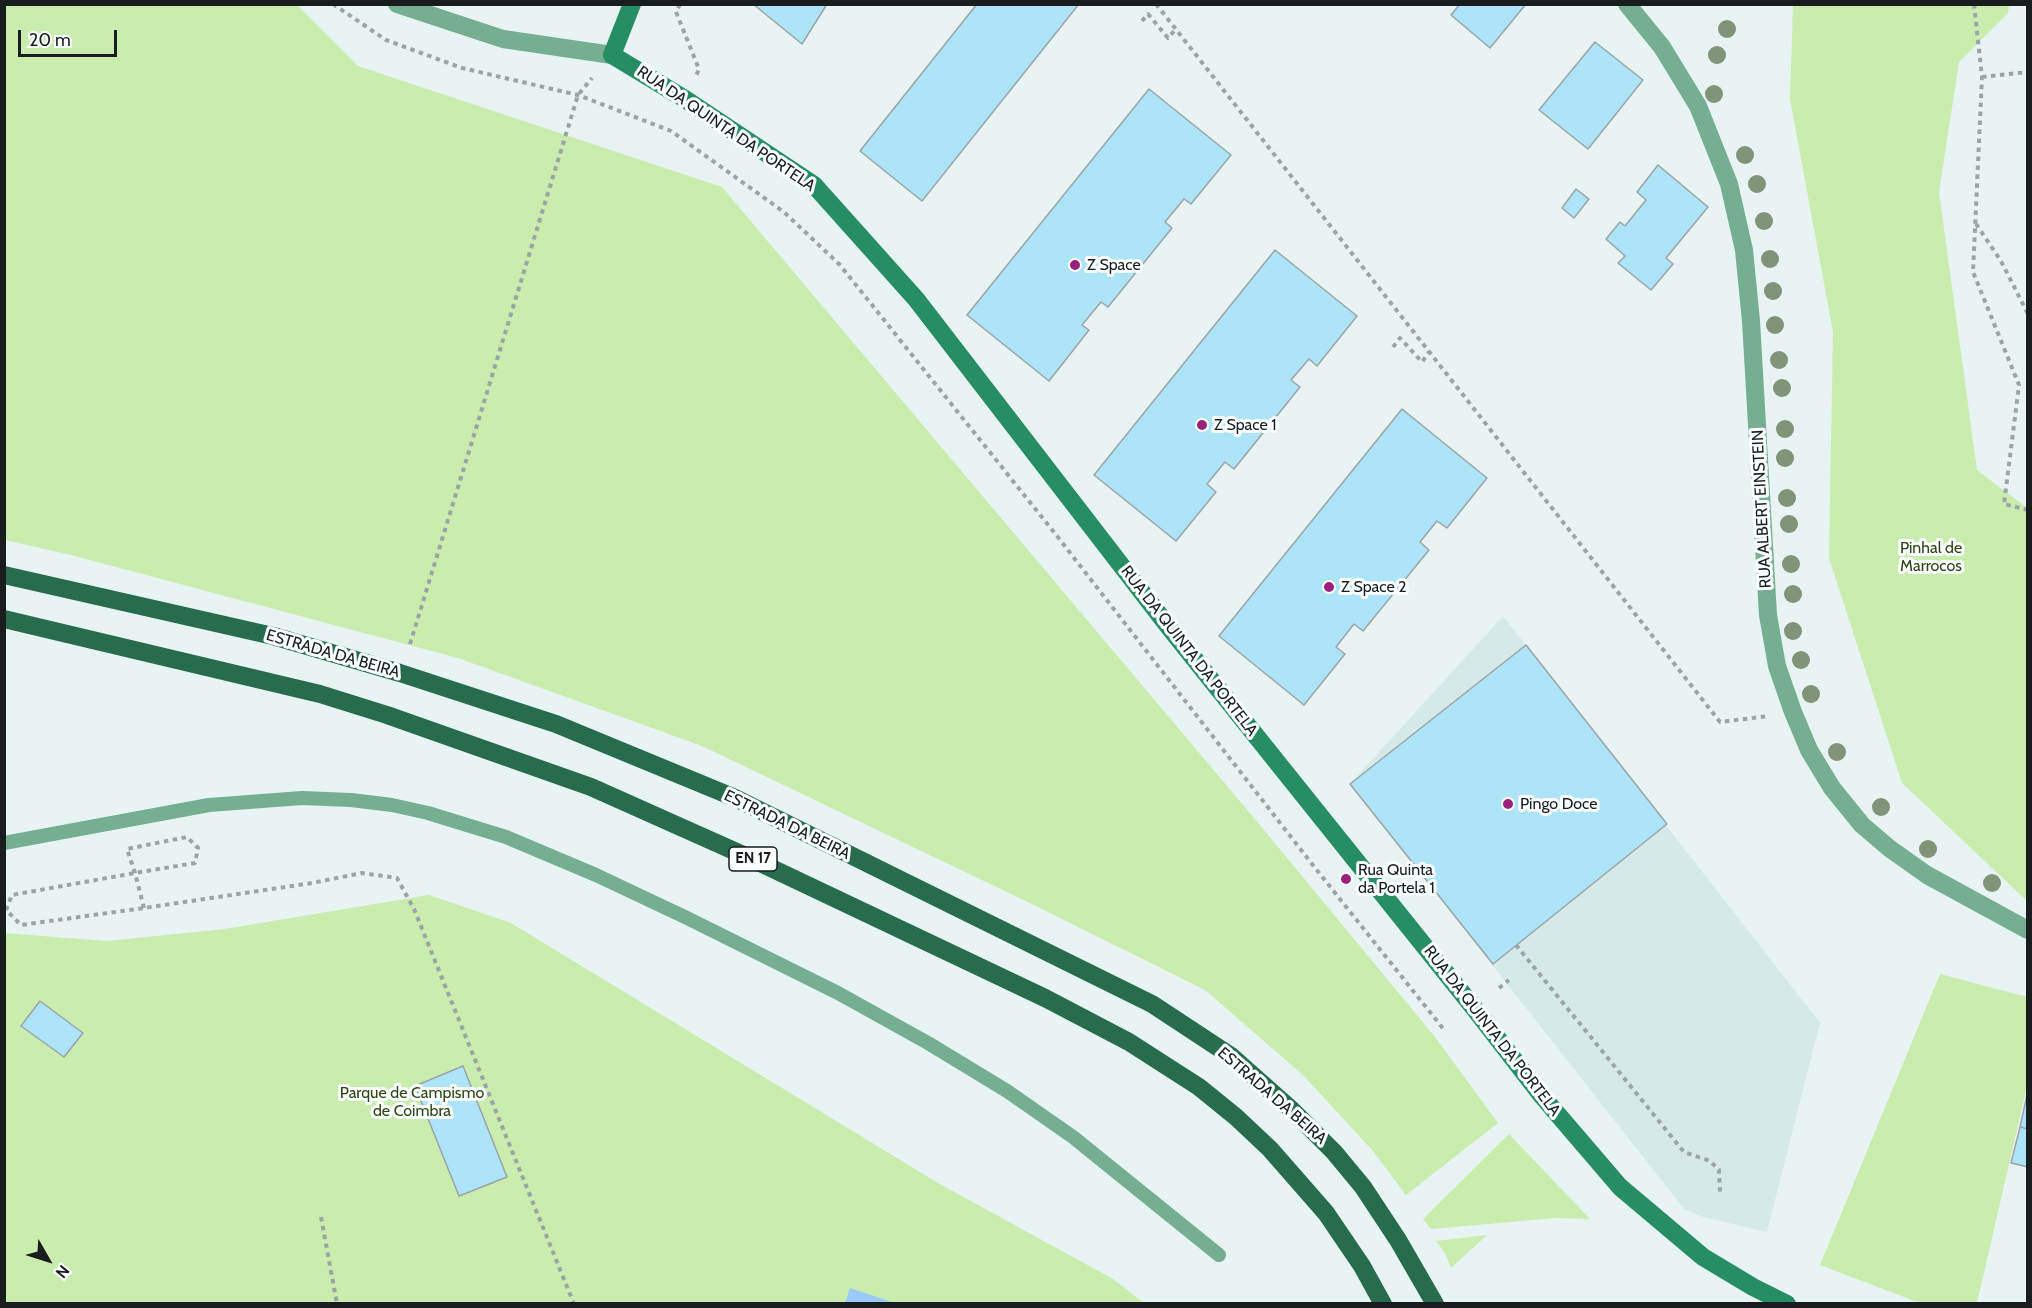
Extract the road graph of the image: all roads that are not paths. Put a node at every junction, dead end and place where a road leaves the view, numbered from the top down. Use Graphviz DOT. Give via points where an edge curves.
graph roads {
  1 [pos="397,4"];
  2 [pos="632,4"];
  3 [pos="1627,4"];
  4 [pos="612,54"];
  5 [pos="4,575"];
  6 [pos="4,620"];
  7 [pos="4,843"];
  8 [pos="2028,930"];
  9 [pos="1219,1255"];
  10 [pos="1383,1304"];
  11 [pos="1435,1304"];
  12 [pos="1787,1304"];
  1 -- 4 [label="street" via="503,39"];
  2 -- 4 [label="street"];
  3 -- 8 [label="street, RUA ALBERT EINSTEIN" via="1662,47 1698,106 1729,184 1744,250 1751,321 1768,615 1777,666 1809,750 1832,788 1862,825 1889,848 1927,875"];
  4 -- 12 [label="street, RUA DA QUINTA DA PORTELA" via="814,185 916,298 1168,626 1542,1096 1620,1187 1703,1257"];
  5 -- 11 [label="main road, ESTRADA DA BEIRA" via="273,636 556,724 733,798 1152,1004 1231,1056 1334,1152 1363,1187"];
  6 -- 10 [label="main road, EN 17" via="320,694 591,787 1046,998 1129,1042 1200,1087 1236,1117 1326,1213"];
  7 -- 9 [label="lane" via="209,805 302,798 392,806 506,837 705,927 928,1043 1065,1131"];
}
